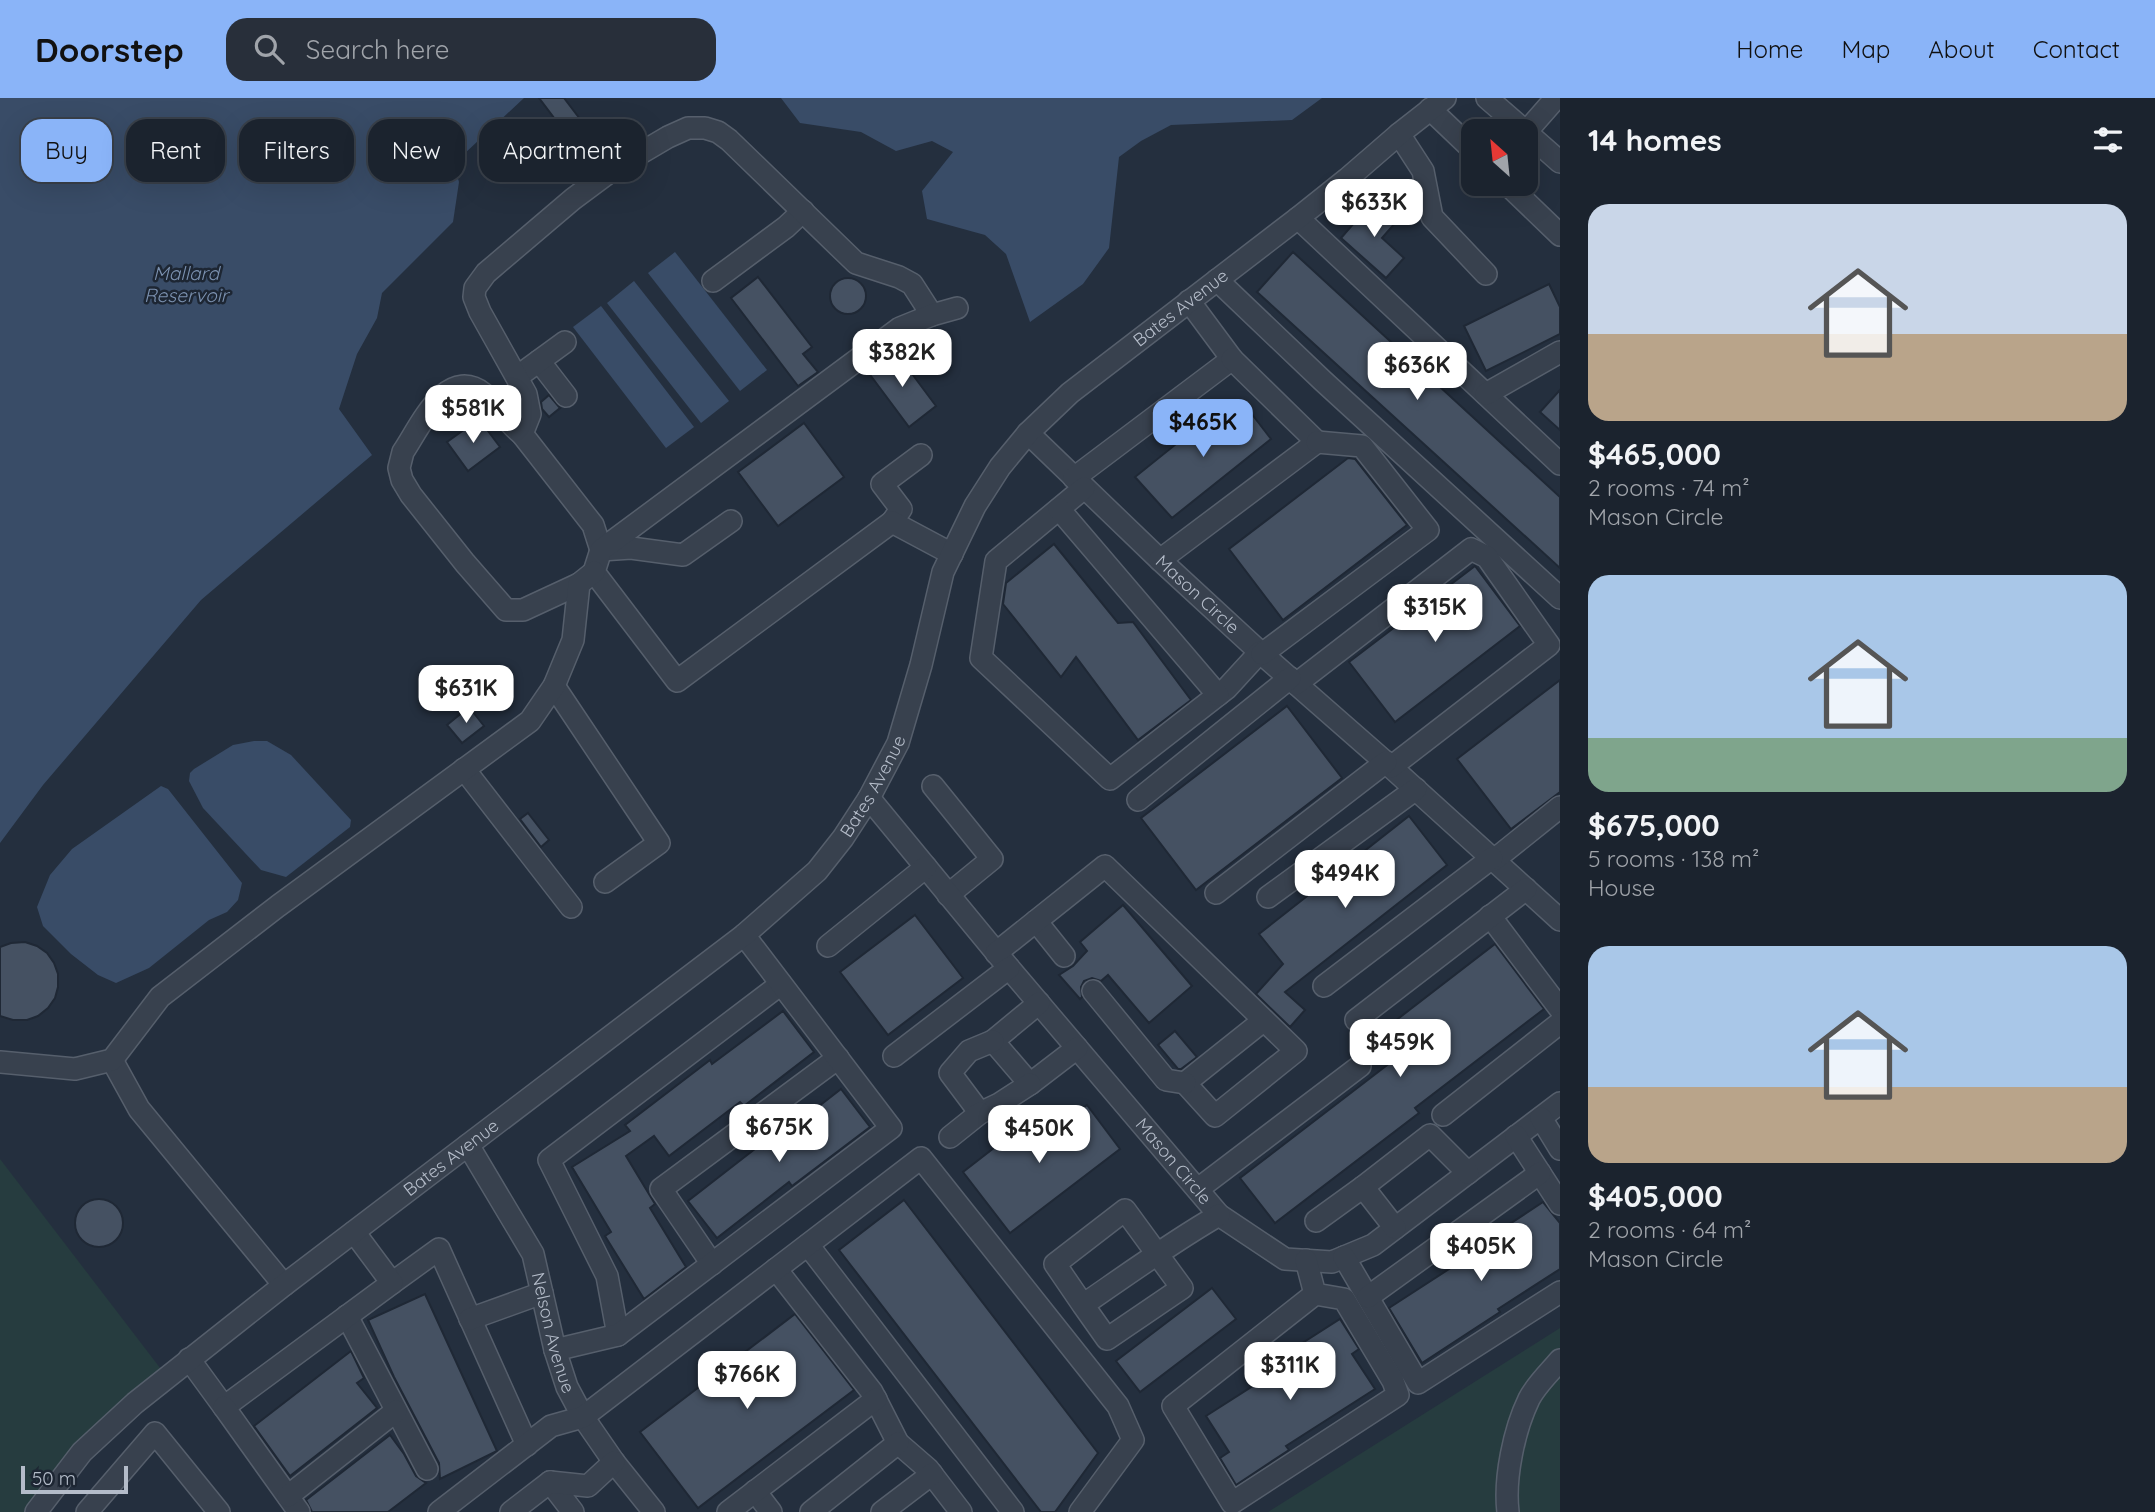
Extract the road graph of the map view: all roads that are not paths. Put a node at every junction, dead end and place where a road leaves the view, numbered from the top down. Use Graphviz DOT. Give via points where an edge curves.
graph roads {
  1 [pos="1487,98"];
  2 [pos="1556,98"];
  3 [pos="1438,104"];
  4 [pos="1511,119"];
  5 [pos="1537,119"];
  6 [pos="1399,134"];
  7 [pos="1461,134"];
  8 [pos="1538,143"];
  9 [pos="1560,162"];
  10 [pos="1519,196"];
  11 [pos="803,211"];
  12 [pos="1298,218"];
  13 [pos="1560,235"];
  14 [pos="1486,274"];
  15 [pos="1217,280"];
  16 [pos="713,281"];
  17 [pos="1189,301"];
  18 [pos="957,308"];
  19 [pos="932,315"];
  20 [pos="565,342"];
  21 [pos="1560,352"];
  22 [pos="1232,359"];
  23 [pos="539,361"];
  24 [pos="517,377"];
  25 [pos="1486,394"];
  26 [pos="566,396"];
  27 [pos="1028,433"];
  28 [pos="522,434"];
  29 [pos="1317,442"];
  30 [pos="921,455"];
  31 [pos="1560,464"];
  32 [pos="1079,483"];
  33 [pos="1059,509"];
  34 [pos="731,521"];
  35 [pos="892,522"];
  36 [pos="601,550"];
  37 [pos="952,554"];
  38 [pos="1160,560"];
  39 [pos="587,578"];
  40 [pos="1560,598"];
  41 [pos="1261,653"];
  42 [pos="1293,681"];
  43 [pos="554,686"];
  44 [pos="1218,695"];
  45 [pos="1388,764"];
  46 [pos="464,769"];
  47 [pos="933,786"];
  48 [pos="1416,789"];
  49 [pos="869,798"];
  50 [pos="1138,800"];
  51 [pos="1560,807"];
  52 [pos="1493,859"];
  53 [pos="926,867"];
  54 [pos="605,882"];
  55 [pos="1526,889"];
  56 [pos="1216,893"];
  57 [pos="948,895"];
  58 [pos="1268,897"];
  59 [pos="571,907"];
  60 [pos="1490,916"];
  61 [pos="1560,920"];
  62 [pos="1037,921"];
  63 [pos="744,935"];
  64 [pos="828,946"];
  65 [pos="1063,956"];
  66 [pos="1003,960"];
  67 [pos="781,984"];
  68 [pos="1324,986"];
  69 [pos="1093,991"];
  70 [pos="1039,1003"];
  71 [pos="1560,1009"];
  72 [pos="1264,1020"];
  73 [pos="1356,1020"];
  74 [pos="1560,1023"];
  75 [pos="993,1041"];
  76 [pos="1077,1048"];
  77 [pos="894,1056"];
  78 [pos="838,1058"];
  79 [pos="113,1060"];
  80 [pos="0,1062"];
  81 [pos="1360,1066"];
  82 [pos="1185,1083"];
  83 [pos="1030,1084"];
  84 [pos="1560,1103"];
  85 [pos="980,1113"];
  86 [pos="1443,1115"];
  87 [pos="1541,1118"];
  88 [pos="1516,1136"];
  89 [pos="950,1137"];
  90 [pos="468,1145"];
  91 [pos="1560,1149"];
  92 [pos="1468,1173"];
  93 [pos="1540,1173"];
  94 [pos="1363,1187"];
  95 [pos="1198,1189"];
  96 [pos="1560,1204"];
  97 [pos="1219,1215"];
  98 [pos="1317,1222"];
  99 [pos="1395,1228"];
  100 [pos="354,1232"];
  101 [pos="807,1245"];
  102 [pos="1157,1254"];
  103 [pos="1344,1257"];
  104 [pos="1306,1260"];
  105 [pos="712,1264"];
  106 [pos="776,1269"];
  107 [pos="392,1283"];
  108 [pos="284,1285"];
  109 [pos="1560,1292"];
  110 [pos="542,1293"];
  111 [pos="1315,1294"];
  112 [pos="1368,1297"];
  113 [pos="1083,1305"];
  114 [pos="347,1316"];
  115 [pos="470,1319"];
  116 [pos="618,1335"];
  117 [pos="555,1350"];
  118 [pos="189,1359"];
  119 [pos="1560,1360"];
  120 [pos="876,1399"];
  121 [pos="224,1407"];
  122 [pos="396,1410"];
  123 [pos="583,1418"];
  124 [pos="898,1443"];
  125 [pos="527,1444"];
  126 [pos="614,1462"];
  127 [pos="427,1469"];
  128 [pos="932,1475"];
  129 [pos="550,1482"];
  130 [pos="755,1491"];
  131 [pos="294,1504"];
  132 [pos="37,1512"];
  133 [pos="87,1512"];
  134 [pos="219,1512"];
  135 [pos="439,1512"];
  136 [pos="511,1512"];
  137 [pos="573,1512"];
  138 [pos="654,1512"];
  139 [pos="729,1512"];
  140 [pos="771,1512"];
  141 [pos="811,1512"];
  142 [pos="882,1512"];
  143 [pos="961,1512"];
  144 [pos="1013,1512"];
  145 [pos="1080,1512"];
  146 [pos="1508,1512"];
  1 -- 4 [label="street"];
  2 -- 5 [label="street"];
  3 -- 6 [label="street, Bates Avenue"];
  3 -- 7 [label="street"];
  6 -- 12 [label="street, Bates Avenue"];
  6 -- 14 [label="street" via="1423,171 1432,217"];
  8 -- 9 [label="street"];
  10 -- 13 [label="street"];
  11 -- 16 [label="street"];
  11 -- 19 [label="street" via="856,263 912,284"];
  11 -- 24 [label="street" via="718,132 688,128 667,137 573,199 486,273 475,288 475,304"];
  12 -- 15 [label="street, Bates Avenue"];
  12 -- 25 [label="street"];
  15 -- 17 [label="street, Bates Avenue"];
  15 -- 40 [label="street"];
  17 -- 22 [label="street"];
  17 -- 27 [label="street, Bates Avenue" via="1070,393"];
  18 -- 19 [label="street"];
  19 -- 36 [label="street" via="900,328"];
  20 -- 23 [label="street"];
  21 -- 25 [label="street"];
  22 -- 29 [label="street"];
  22 -- 32 [label="street"];
  23 -- 24 [label="street"];
  23 -- 26 [label="street"];
  24 -- 28 [label="street" via="530,414"];
  25 -- 31 [label="street"];
  27 -- 32 [label="street, Mason Circle"];
  27 -- 37 [label="street, Bates Avenue" via="975,506"];
  28 -- 36 [label="street" via="593,525"];
  28 -- 39 [label="street" via="474,387 450,389 403,452 399,461 402,480 506,610 523,610"];
  29 -- 38 [label="street"];
  29 -- 41 [label="street" via="1362,446 1428,530"];
  30 -- 35 [label="street" via="883,484 901,509"];
  32 -- 33 [label="street"];
  32 -- 38 [label="street, Mason Circle"];
  33 -- 44 [label="street"];
  33 -- 44 [label="street" via="996,561 981,658 1110,779"];
  34 -- 36 [label="street" via="684,555 631,548"];
  35 -- 37 [label="street"];
  35 -- 39 [label="street" via="677,681"];
  36 -- 39 [label="street"];
  37 -- 49 [label="street, Bates Avenue" via="943,572 898,743"];
  38 -- 41 [label="street, Mason Circle"];
  39 -- 43 [label="street" via="573,640"];
  41 -- 42 [label="street, Mason Circle"];
  41 -- 44 [label="street"];
  42 -- 45 [label="street, Mason Circle"];
  42 -- 45 [label="street" via="1471,549 1487,557 1549,645"];
  42 -- 50 [label="street"];
  43 -- 46 [label="street" via="530,721"];
  43 -- 54 [label="street" via="659,843"];
  45 -- 48 [label="street, Mason Circle"];
  45 -- 56 [label="street"];
  46 -- 59 [label="street"];
  46 -- 79 [label="street" via="160,997"];
  47 -- 57 [label="street" via="992,859"];
  48 -- 52 [label="street, Mason Circle"];
  48 -- 58 [label="street"];
  49 -- 53 [label="street, Mason Circle"];
  49 -- 63 [label="street, Bates Avenue" via="817,871"];
  51 -- 52 [label="street"];
  52 -- 55 [label="street, Mason Circle"];
  52 -- 68 [label="street"];
  53 -- 57 [label="street, Mason Circle"];
  53 -- 64 [label="street"];
  55 -- 60 [label="street"];
  55 -- 61 [label="street, Mason Circle"];
  57 -- 66 [label="street, Mason Circle"];
  60 -- 71 [label="street"];
  60 -- 73 [label="street"];
  62 -- 65 [label="street"];
  62 -- 66 [label="street"];
  62 -- 72 [label="street" via="1105,866"];
  63 -- 67 [label="street"];
  63 -- 90 [label="street, Bates Avenue"];
  66 -- 70 [label="street, Mason Circle"];
  66 -- 77 [label="street"];
  67 -- 78 [label="street"];
  67 -- 116 [label="street" via="549,1160 607,1276"];
  69 -- 82 [label="street" via="1166,1080"];
  70 -- 75 [label="street"];
  70 -- 76 [label="street, Mason Circle"];
  72 -- 82 [label="street"];
  72 -- 82 [label="street" via="1296,1051 1215,1116"];
  74 -- 86 [label="street"];
  75 -- 83 [label="street"];
  75 -- 85 [label="street" via="969,1051 950,1073"];
  76 -- 83 [label="street"];
  76 -- 95 [label="street, Mason Circle"];
  78 -- 105 [label="street" via="661,1189"];
  78 -- 105 [label="street" via="891,1128"];
  79 -- 80 [label="street" via="75,1069"];
  79 -- 108 [label="street" via="139,1108"];
  81 -- 95 [label="street"];
  83 -- 85 [label="street"];
  84 -- 87 [label="street, Mason Circle"];
  85 -- 89 [label="street"];
  87 -- 88 [label="street, Mason Circle"];
  87 -- 91 [label="street"];
  88 -- 92 [label="street, Mason Circle"];
  88 -- 93 [label="street"];
  90 -- 100 [label="street, Bates Avenue"];
  90 -- 110 [label="street, Nelson Avenue" via="533,1254"];
  92 -- 94 [label="street" via="1430,1135"];
  92 -- 99 [label="street, Mason Circle"];
  93 -- 96 [label="street"];
  93 -- 112 [label="street"];
  94 -- 98 [label="street"];
  94 -- 99 [label="street"];
  95 -- 97 [label="street, Mason Circle"];
  97 -- 102 [label="street"];
  97 -- 104 [label="street, Mason Circle" via="1285,1259"];
  99 -- 103 [label="street, Mason Circle" via="1373,1245"];
  100 -- 107 [label="street"];
  100 -- 108 [label="street, Bates Avenue"];
  101 -- 106 [label="street"];
  101 -- 144 [label="street"];
  101 -- 145 [label="street" via="920,1158 1118,1406 1133,1440"];
  102 -- 113 [label="street"];
  102 -- 113 [label="street" via="1182,1288 1107,1339"];
  102 -- 113 [label="street" via="1125,1210 1055,1264"];
  103 -- 104 [label="street, Mason Circle" via="1332,1262"];
  103 -- 112 [label="street"];
  104 -- 111 [label="street"];
  105 -- 116 [label="street"];
  106 -- 120 [label="street"];
  106 -- 123 [label="street"];
  107 -- 114 [label="street"];
  107 -- 115 [label="street" via="439,1249"];
  108 -- 118 [label="street, Bates Avenue"];
  109 -- 112 [label="street" via="1418,1383"];
  110 -- 115 [label="street"];
  110 -- 117 [label="street, Nelson Avenue"];
  111 -- 111 [label="street" via="1174,1406 1232,1503 1398,1395 1344,1299"];
  114 -- 121 [label="street"];
  114 -- 122 [label="street"];
  115 -- 125 [label="street"];
  116 -- 117 [label="street"];
  117 -- 123 [label="street, Nelson Avenue"];
  118 -- 121 [label="street"];
  118 -- 132 [label="street, Bates Avenue" via="82,1452"];
  119 -- 146 [label="street" via="1530,1398 1511,1452"];
  120 -- 124 [label="street"];
  120 -- 130 [label="street"];
  121 -- 131 [label="street"];
  122 -- 127 [label="street"];
  122 -- 131 [label="street"];
  123 -- 125 [label="street" via="551,1426"];
  123 -- 126 [label="street, Nelson Avenue"];
  124 -- 128 [label="street"];
  124 -- 141 [label="street"];
  125 -- 135 [label="street"];
  126 -- 129 [label="street" via="588,1486"];
  126 -- 138 [label="street, Nelson Avenue"];
  128 -- 142 [label="street"];
  128 -- 143 [label="street"];
  129 -- 136 [label="street"];
  129 -- 137 [label="street"];
  130 -- 139 [label="street"];
  130 -- 140 [label="street"];
  133 -- 134 [label="street" via="155,1433"];
}
